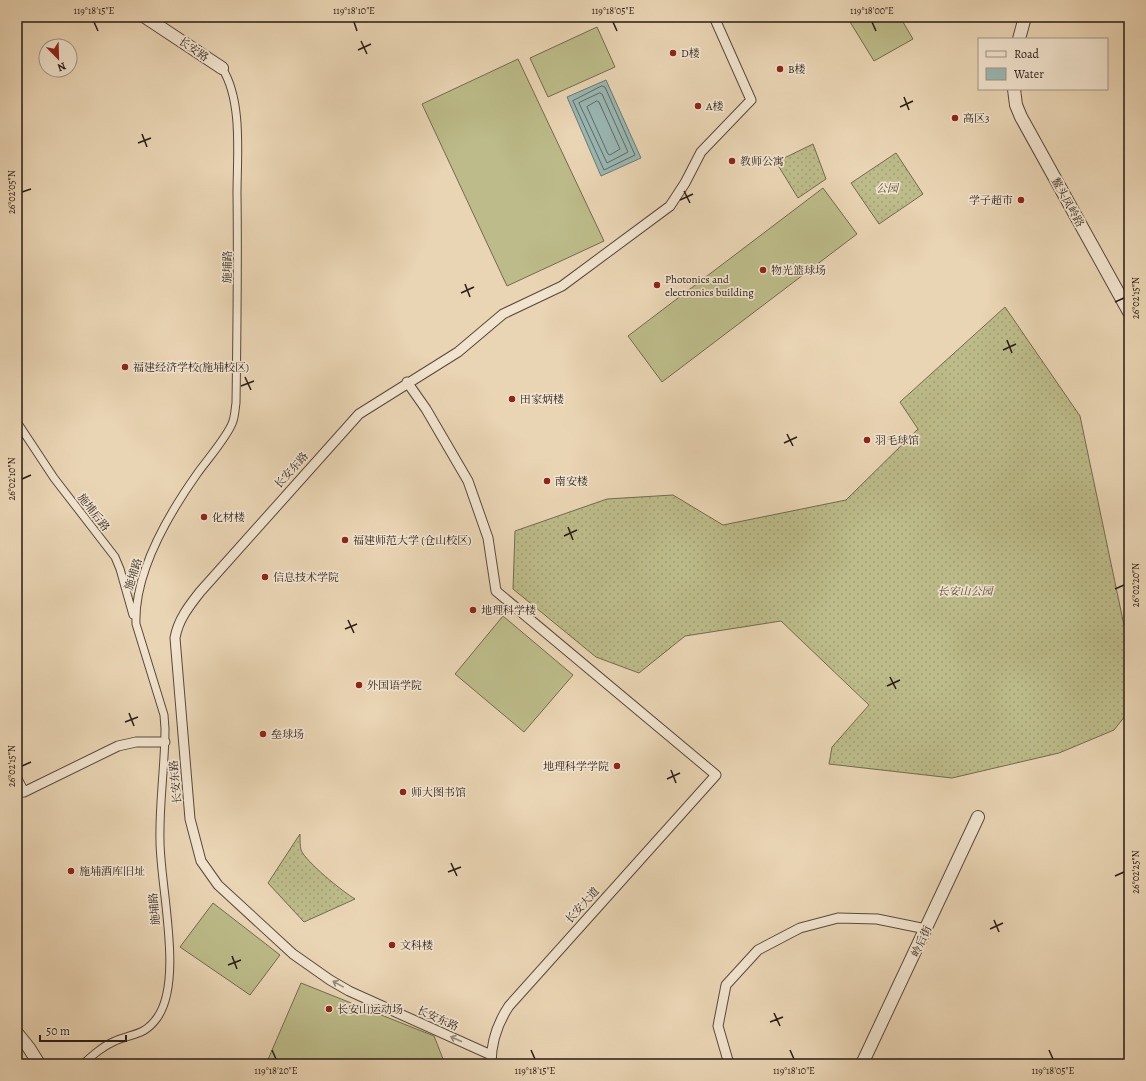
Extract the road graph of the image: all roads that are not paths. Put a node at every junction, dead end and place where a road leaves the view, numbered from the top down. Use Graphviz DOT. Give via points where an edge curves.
graph roads {
  1 [pos="145,17"];
  2 [pos="714,17"];
  3 [pos="1025,17"];
  4 [pos="1019,38"];
  5 [pos="222,68"];
  6 [pos="1014,90"];
  7 [pos="1129,312"];
  8 [pos="407,382"];
  9 [pos="17,422"];
  10 [pos="136,624"];
  11 [pos="165,742"];
  12 [pos="17,779"];
  13 [pos="978,817"];
  14 [pos="926,929"];
  15 [pos="17,1033"];
  16 [pos="491,1060"];
  17 [pos="39,1064"];
  18 [pos="83,1064"];
  19 [pos="729,1064"];
  20 [pos="862,1064"];
  1 -- 5 [label="street, 长安路"];
  2 -- 8 [label="street, 长安东路" via="751,100 702,152 670,206 562,286 503,314 458,352"];
  3 -- 4 [label="street"];
  5 -- 10 [label="street, 施埔路" via="231,91 237,135 239,258 236,403 233,421 177,504 148,560 136,600"];
  6 -- 7 [label="street, 鳌头凤岭路" via="1021,117"];
  8 -- 16 [label="street, 长安大道" via="426,409 468,481 488,538 496,591 716,775 509,1006 497,1026"];
  16 -- 8 [label="street, 长安东路, one-way" via="349,991 309,967 218,885 201,861 195,846 190,819 175,638 179,622 200,592 359,414"];
  9 -- 10 [label="street, 施埔后路" via="49,471 114,557"];
  10 -- 11 [label="street, 施埔路" via="164,715"];
  11 -- 12 [label="street" via="136,742 118,746 24,792"];
  11 -- 18 [label="street, 施埔路" via="160,842 169,962 165,1003 148,1028 109,1044"];
  13 -- 14 [label="street, 岭后街"];
  14 -- 19 [label="street" via="877,919 838,918 800,928 758,950 726,985 718,1026"];
  14 -- 20 [label="street, 岭后街"];
  15 -- 17 [label="street"];
}
